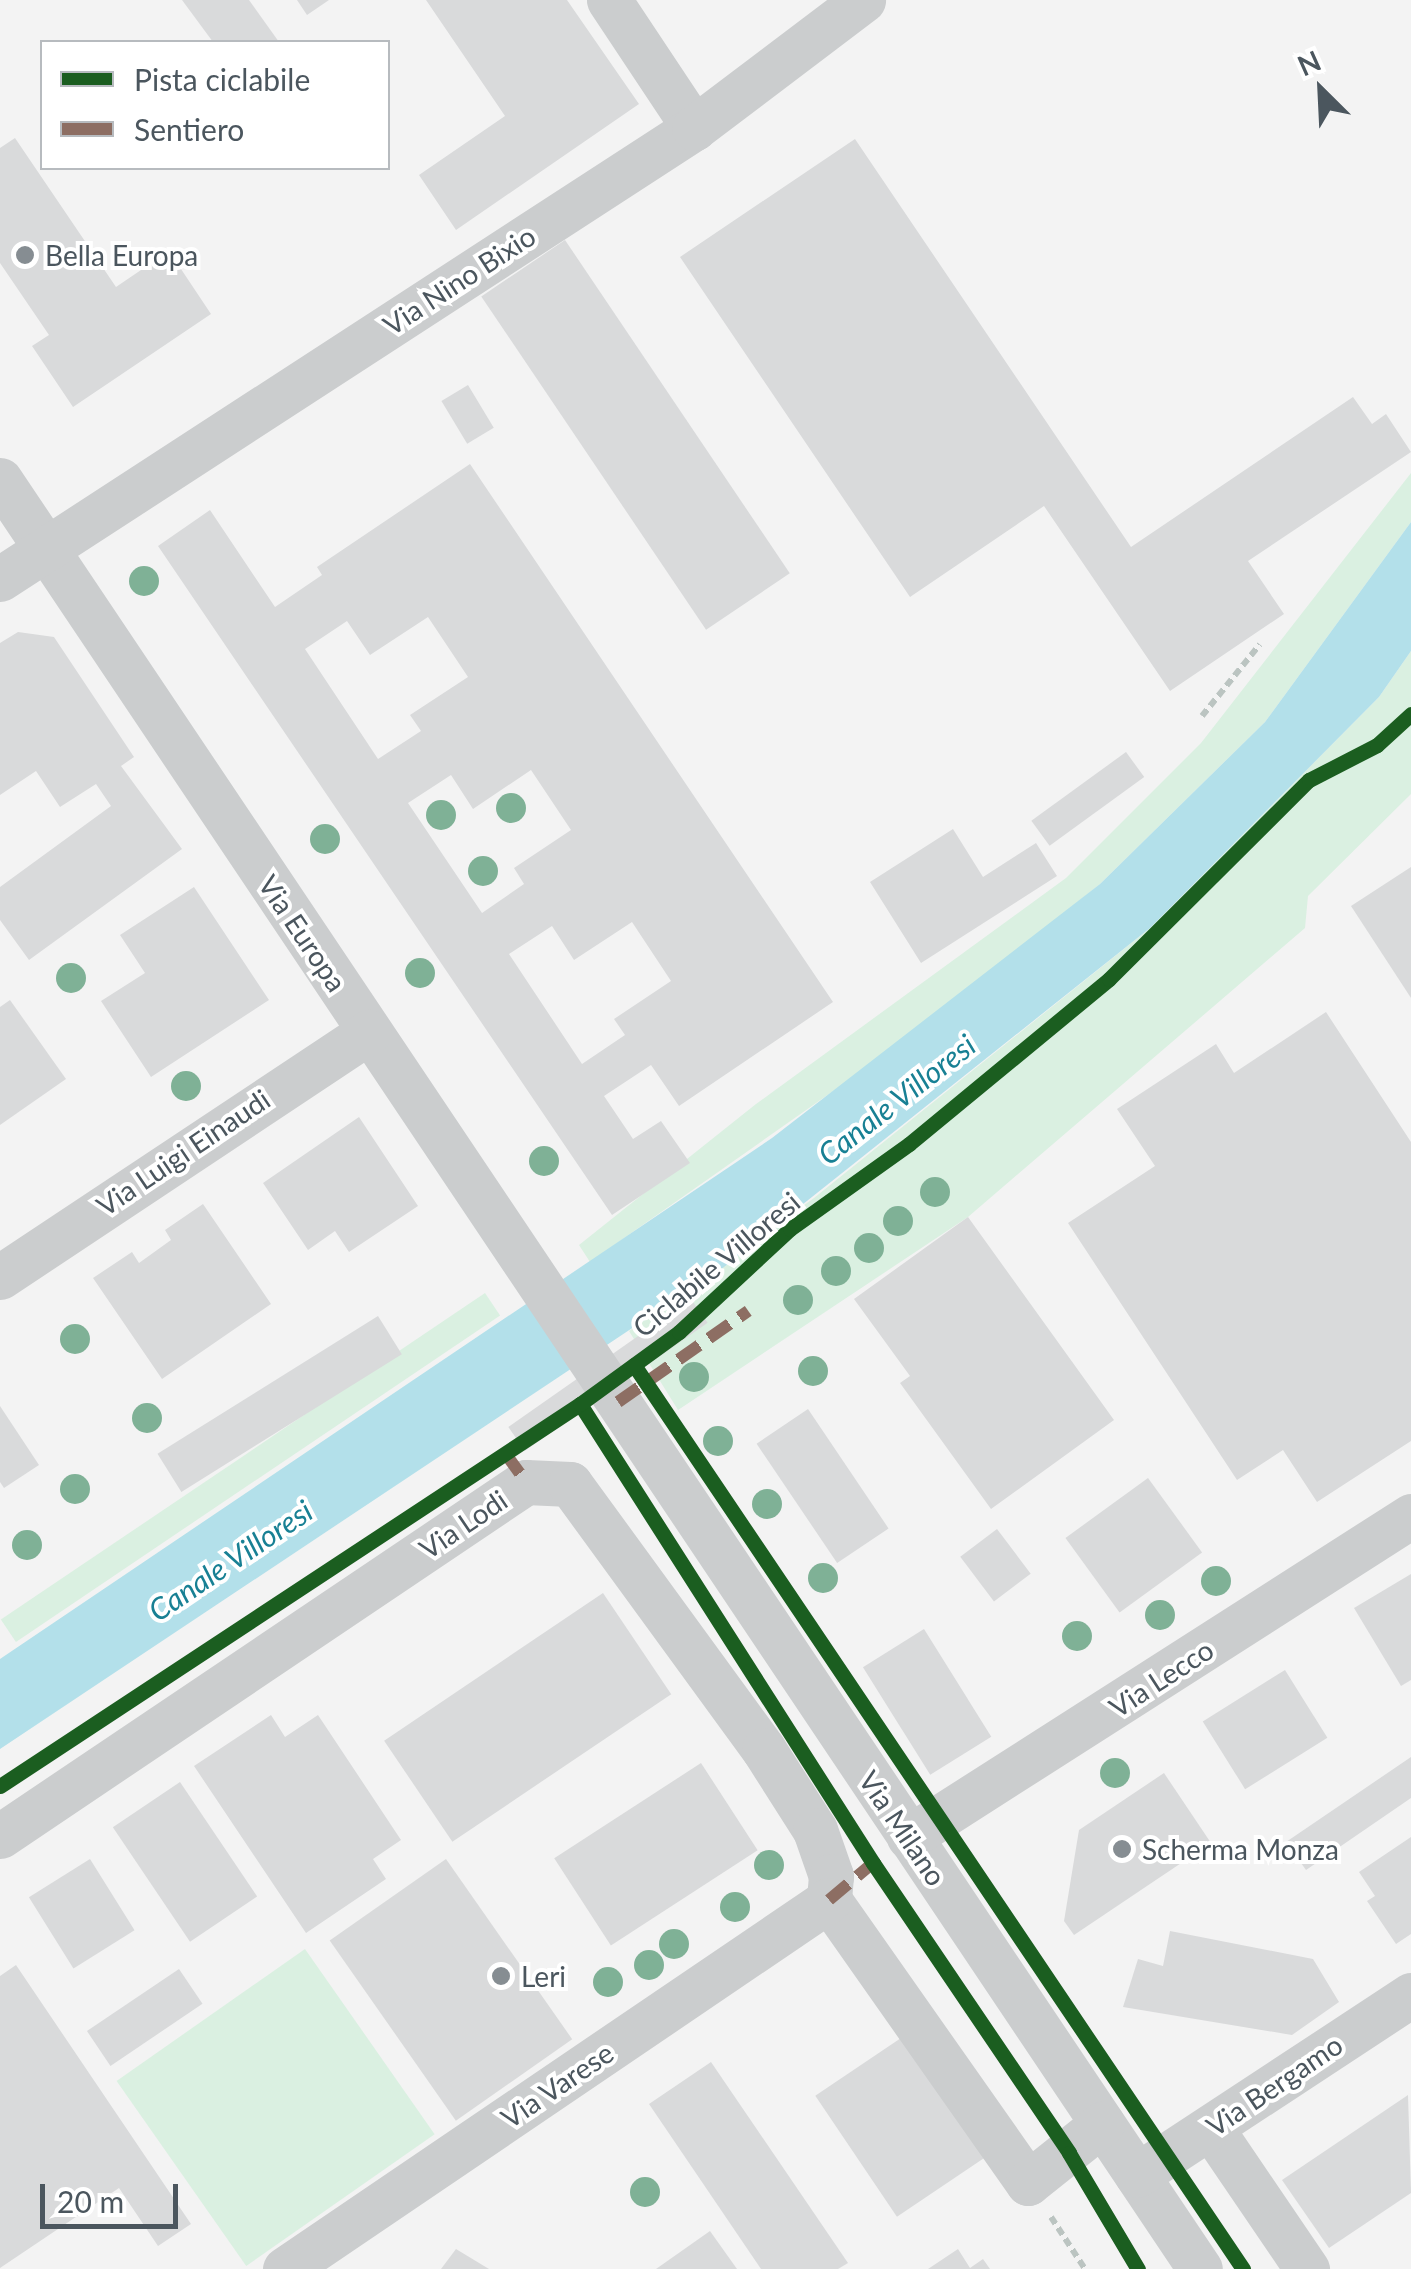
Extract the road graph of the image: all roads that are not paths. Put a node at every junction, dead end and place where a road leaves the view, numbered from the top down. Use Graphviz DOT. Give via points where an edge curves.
graph roads {
  1 [pos="608,0"];
  2 [pos="863,0"];
  3 [pos="694,128"];
  4 [pos="0,480"];
  5 [pos="44,546"];
  6 [pos="0,578"];
  7 [pos="369,1032"];
  8 [pos="0,1277"];
  9 [pos="604,1381"];
  10 [pos="1411,1516"];
  11 [pos="0,1836"];
  12 [pos="910,1837"];
  13 [pos="829,1900"];
  14 [pos="1411,1995"];
  15 [pos="1102,2124"];
  16 [pos="1210,2128"];
  17 [pos="1137,2176"];
  18 [pos="284,2269"];
  19 [pos="1200,2269"];
  20 [pos="1308,2269"];
  1 -- 3 [label="street"];
  2 -- 3 [label="street, Via Nino Bixio"];
  3 -- 5 [label="street, Via Nino Bixio"];
  4 -- 5 [label="street, Via Europa"];
  5 -- 6 [label="street, Via Nino Bixio"];
  5 -- 7 [label="street, Via Europa"];
  7 -- 8 [label="street, Via Luigi Einaudi"];
  7 -- 9 [label="street, Via Europa"];
  9 -- 12 [label="street, Via Milano"];
  10 -- 12 [label="street, Via Lecco"];
  11 -- 13 [label="street, Via Lodi" via="526,1482 570,1484 753,1734 814,1830 831,1876"];
  12 -- 15 [label="street, Via Milano"];
  13 -- 15 [label="street" via="1028,2183"];
  13 -- 18 [label="street, Via Varese"];
  14 -- 16 [label="street, Via Bergamo"];
  15 -- 17 [label="street, Via Milano"];
  16 -- 17 [label="street, Via Bergamo"];
  16 -- 20 [label="street"];
  17 -- 19 [label="street, Via Milano"];
}
